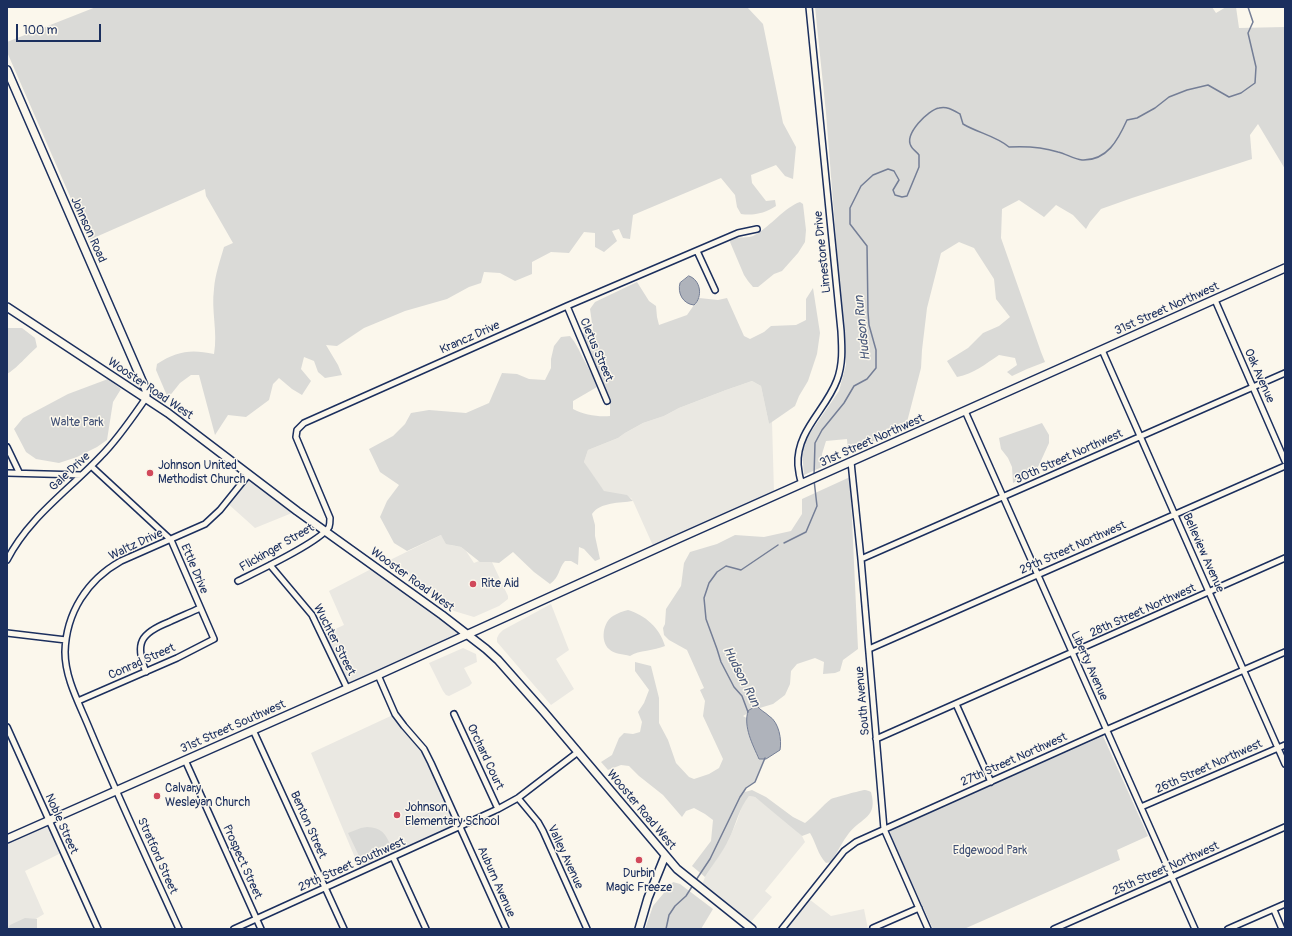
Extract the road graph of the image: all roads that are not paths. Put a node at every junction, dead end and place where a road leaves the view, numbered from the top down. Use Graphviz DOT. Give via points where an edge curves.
graph roads {
  1 [pos="810,7"];
  2 [pos="7,70"];
  3 [pos="757,229"];
  4 [pos="697,251"];
  5 [pos="1285,268"];
  6 [pos="715,290"];
  7 [pos="1215,300"];
  8 [pos="567,306"];
  9 [pos="7,308"];
  10 [pos="1102,350"];
  11 [pos="1285,373"];
  12 [pos="1252,387"];
  13 [pos="146,398"];
  14 [pos="607,401"];
  15 [pos="966,411"];
  16 [pos="1140,436"];
  17 [pos="7,447"];
  18 [pos="1285,461"];
  19 [pos="851,462"];
  20 [pos="92,466"];
  21 [pos="1285,466"];
  22 [pos="19,472"];
  23 [pos="7,473"];
  24 [pos="249,474"];
  25 [pos="81,475"];
  26 [pos="802,483"];
  27 [pos="1003,497"];
  28 [pos="1174,514"];
  29 [pos="325,532"];
  30 [pos="171,540"];
  31 [pos="1285,558"];
  32 [pos="861,559"];
  33 [pos="7,560"];
  34 [pos="270,565"];
  35 [pos="1038,574"];
  36 [pos="238,581"];
  37 [pos="1209,592"];
  38 [pos="200,608"];
  39 [pos="7,633"];
  40 [pos="468,634"];
  41 [pos="214,639"];
  42 [pos="66,640"];
  43 [pos="869,649"];
  44 [pos="1285,652"];
  45 [pos="1072,653"];
  46 [pos="1243,670"];
  47 [pos="146,672"];
  48 [pos="378,675"];
  49 [pos="347,688"];
  50 [pos="78,701"];
  51 [pos="956,704"];
  52 [pos="454,714"];
  53 [pos="7,727"];
  54 [pos="253,730"];
  55 [pos="1106,730"];
  56 [pos="876,739"];
  57 [pos="1285,745"];
  58 [pos="1278,748"];
  59 [pos="578,752"];
  60 [pos="185,760"];
  61 [pos="1285,764"];
  62 [pos="991,782"];
  63 [pos="117,790"];
  64 [pos="518,798"];
  65 [pos="1141,808"];
  66 [pos="498,809"];
  67 [pos="48,821"];
  68 [pos="460,827"];
  69 [pos="1285,827"];
  70 [pos="884,829"];
  71 [pos="7,839"];
  72 [pos="665,856"];
  73 [pos="393,857"];
  74 [pos="1172,877"];
  75 [pos="325,888"];
  76 [pos="1285,904"];
  77 [pos="919,908"];
  78 [pos="1274,910"];
  79 [pos="257,919"];
  80 [pos="873,928"];
  81 [pos="98,929"];
  82 [pos="179,929"];
  83 [pos="234,929"];
  84 [pos="261,929"];
  85 [pos="344,929"];
  86 [pos="426,929"];
  87 [pos="506,929"];
  88 [pos="587,929"];
  89 [pos="639,929"];
  90 [pos="752,929"];
  91 [pos="782,929"];
  92 [pos="928,929"];
  93 [pos="1055,929"];
  94 [pos="1195,929"];
  95 [pos="1228,929"];
  96 [pos="1282,929"];
  1 -- 26 [label="street, Limestone Drive" via="842,357 834,388 800,445 798,464"];
  2 -- 13 [label="main road, Johnson Road" via="146,390"];
  3 -- 4 [label="street, Krancz Drive" via="738,233"];
  4 -- 6 [label="street"];
  4 -- 8 [label="street, Krancz Drive"];
  5 -- 7 [label="main road, 31st Street Northwest"];
  7 -- 10 [label="main road, 31st Street Northwest"];
  7 -- 12 [label="street, Oak Avenue"];
  8 -- 14 [label="street, Cletus Street"];
  8 -- 29 [label="street, Krancz Drive" via="299,426 296,433 298,444 330,518 329,527"];
  9 -- 13 [label="main road, Wooster Road West"];
  10 -- 15 [label="main road, 31st Street Northwest"];
  10 -- 16 [label="street, Belleview Avenue"];
  11 -- 12 [label="street, 30th Street Northwest"];
  12 -- 16 [label="street, 30th Street Northwest"];
  12 -- 18 [label="street, Oak Avenue"];
  13 -- 20 [label="street, Gale Drive"];
  13 -- 24 [label="main road, Wooster Road West"];
  15 -- 19 [label="main road, 31st Street Northwest"];
  15 -- 27 [label="street, Liberty Avenue"];
  16 -- 27 [label="street, 30th Street Northwest"];
  16 -- 28 [label="street, Belleview Avenue"];
  17 -- 22 [label="street"];
  19 -- 26 [label="main road, 31st Street Northwest"];
  19 -- 32 [label="street, South Avenue"];
  20 -- 25 [label="street, Gale Drive"];
  20 -- 30 [label="street, Ettle Drive"];
  21 -- 28 [label="street, 29th Street Northwest"];
  22 -- 23 [label="street"];
  22 -- 25 [label="street"];
  24 -- 29 [label="main road, Wooster Road West"];
  24 -- 30 [label="street, Waltz Drive" via="209,521"];
  25 -- 33 [label="street, Gale Drive" via="35,518"];
  26 -- 40 [label="main road, 31st Street Northwest"];
  27 -- 32 [label="street, 30th Street Northwest"];
  27 -- 35 [label="street, Liberty Avenue"];
  28 -- 35 [label="street, 29th Street Northwest"];
  28 -- 37 [label="street, Belleview Avenue"];
  29 -- 34 [label="street, Flickinger Street"];
  29 -- 40 [label="main road, Wooster Road West"];
  30 -- 38 [label="street, Ettle Drive"];
  30 -- 42 [label="street, Waltz Drive" via="121,562 96,579 78,603 68,627"];
  31 -- 37 [label="street, 28th Street Northwest"];
  32 -- 43 [label="street, South Avenue"];
  34 -- 36 [label="street, Flickinger Street"];
  34 -- 49 [label="street, Wuchter Street" via="312,615"];
  35 -- 43 [label="street, 29th Street Northwest"];
  35 -- 45 [label="street, Liberty Avenue"];
  37 -- 45 [label="street, 28th Street Northwest"];
  37 -- 46 [label="street, Belleview Avenue"];
  38 -- 41 [label="street, Ettle Drive"];
  38 -- 47 [label="street" via="156,627 145,637 140,646 140,656"];
  39 -- 42 [label="street"];
  40 -- 48 [label="main road, 31st Street Southwest"];
  40 -- 59 [label="main road, Wooster Road West" via="498,660"];
  41 -- 47 [label="street, Conrad Street"];
  42 -- 50 [label="street, Waltz Drive" via="67,673"];
  43 -- 56 [label="street, South Avenue"];
  44 -- 46 [label="street, 27th Street Northwest"];
  45 -- 51 [label="street, 28th Street Northwest"];
  45 -- 55 [label="street, Liberty Avenue"];
  46 -- 55 [label="street, 27th Street Northwest"];
  46 -- 58 [label="street, Belleview Avenue"];
  47 -- 50 [label="street, Conrad Street"];
  48 -- 49 [label="main road, 31st Street Southwest"];
  48 -- 68 [label="street, Auburn Avenue" via="395,714 427,754"];
  49 -- 54 [label="main road, 31st Street Southwest"];
  50 -- 63 [label="street, Waltz Drive"];
  51 -- 56 [label="street, 28th Street Northwest"];
  51 -- 62 [label="street"];
  52 -- 66 [label="street, Orchard Court"];
  53 -- 67 [label="street, Noble Street"];
  54 -- 60 [label="main road, 31st Street Southwest"];
  54 -- 75 [label="street, Benton Street"];
  55 -- 62 [label="street, 27th Street Northwest"];
  55 -- 65 [label="street, Liberty Avenue"];
  56 -- 70 [label="street, South Avenue"];
  57 -- 58 [label="street, 26th Street Northwest"];
  58 -- 61 [label="street, Belleview Avenue"];
  58 -- 65 [label="street, 26th Street Northwest"];
  59 -- 64 [label="street, 29th Street Southwest"];
  59 -- 72 [label="main road, Wooster Road West"];
  60 -- 63 [label="main road, 31st Street Southwest"];
  60 -- 79 [label="street, Prospect Street"];
  62 -- 70 [label="street, 27th Street Northwest"];
  63 -- 67 [label="main road, 31st Street Southwest"];
  63 -- 82 [label="street, Stratford Street"];
  64 -- 66 [label="street, 29th Street Southwest"];
  64 -- 88 [label="street, Valley Avenue" via="543,831"];
  65 -- 74 [label="street, Liberty Avenue"];
  66 -- 68 [label="street, 29th Street Southwest"];
  67 -- 71 [label="main road, 31st Street Southwest"];
  67 -- 81 [label="street, Noble Street"];
  68 -- 73 [label="street, 29th Street Southwest"];
  68 -- 87 [label="street, Auburn Avenue"];
  69 -- 74 [label="street, 25th Street Northwest"];
  70 -- 77 [label="street, South Avenue"];
  70 -- 91 [label="street, 27th Street Northwest" via="856,842 844,851"];
  72 -- 89 [label="main road"];
  72 -- 90 [label="main road, Wooster Road West" via="686,877"];
  73 -- 75 [label="street, 29th Street Southwest"];
  73 -- 86 [label="street"];
  74 -- 93 [label="street, 25th Street Northwest"];
  74 -- 94 [label="street, Liberty Avenue"];
  75 -- 79 [label="street, 29th Street Southwest"];
  75 -- 85 [label="street, Benton Street"];
  76 -- 78 [label="street"];
  77 -- 80 [label="street"];
  77 -- 92 [label="street, South Avenue"];
  78 -- 95 [label="street"];
  78 -- 96 [label="street"];
  79 -- 83 [label="street, 29th Street Southwest"];
  79 -- 84 [label="street, Prospect Street"];
}
